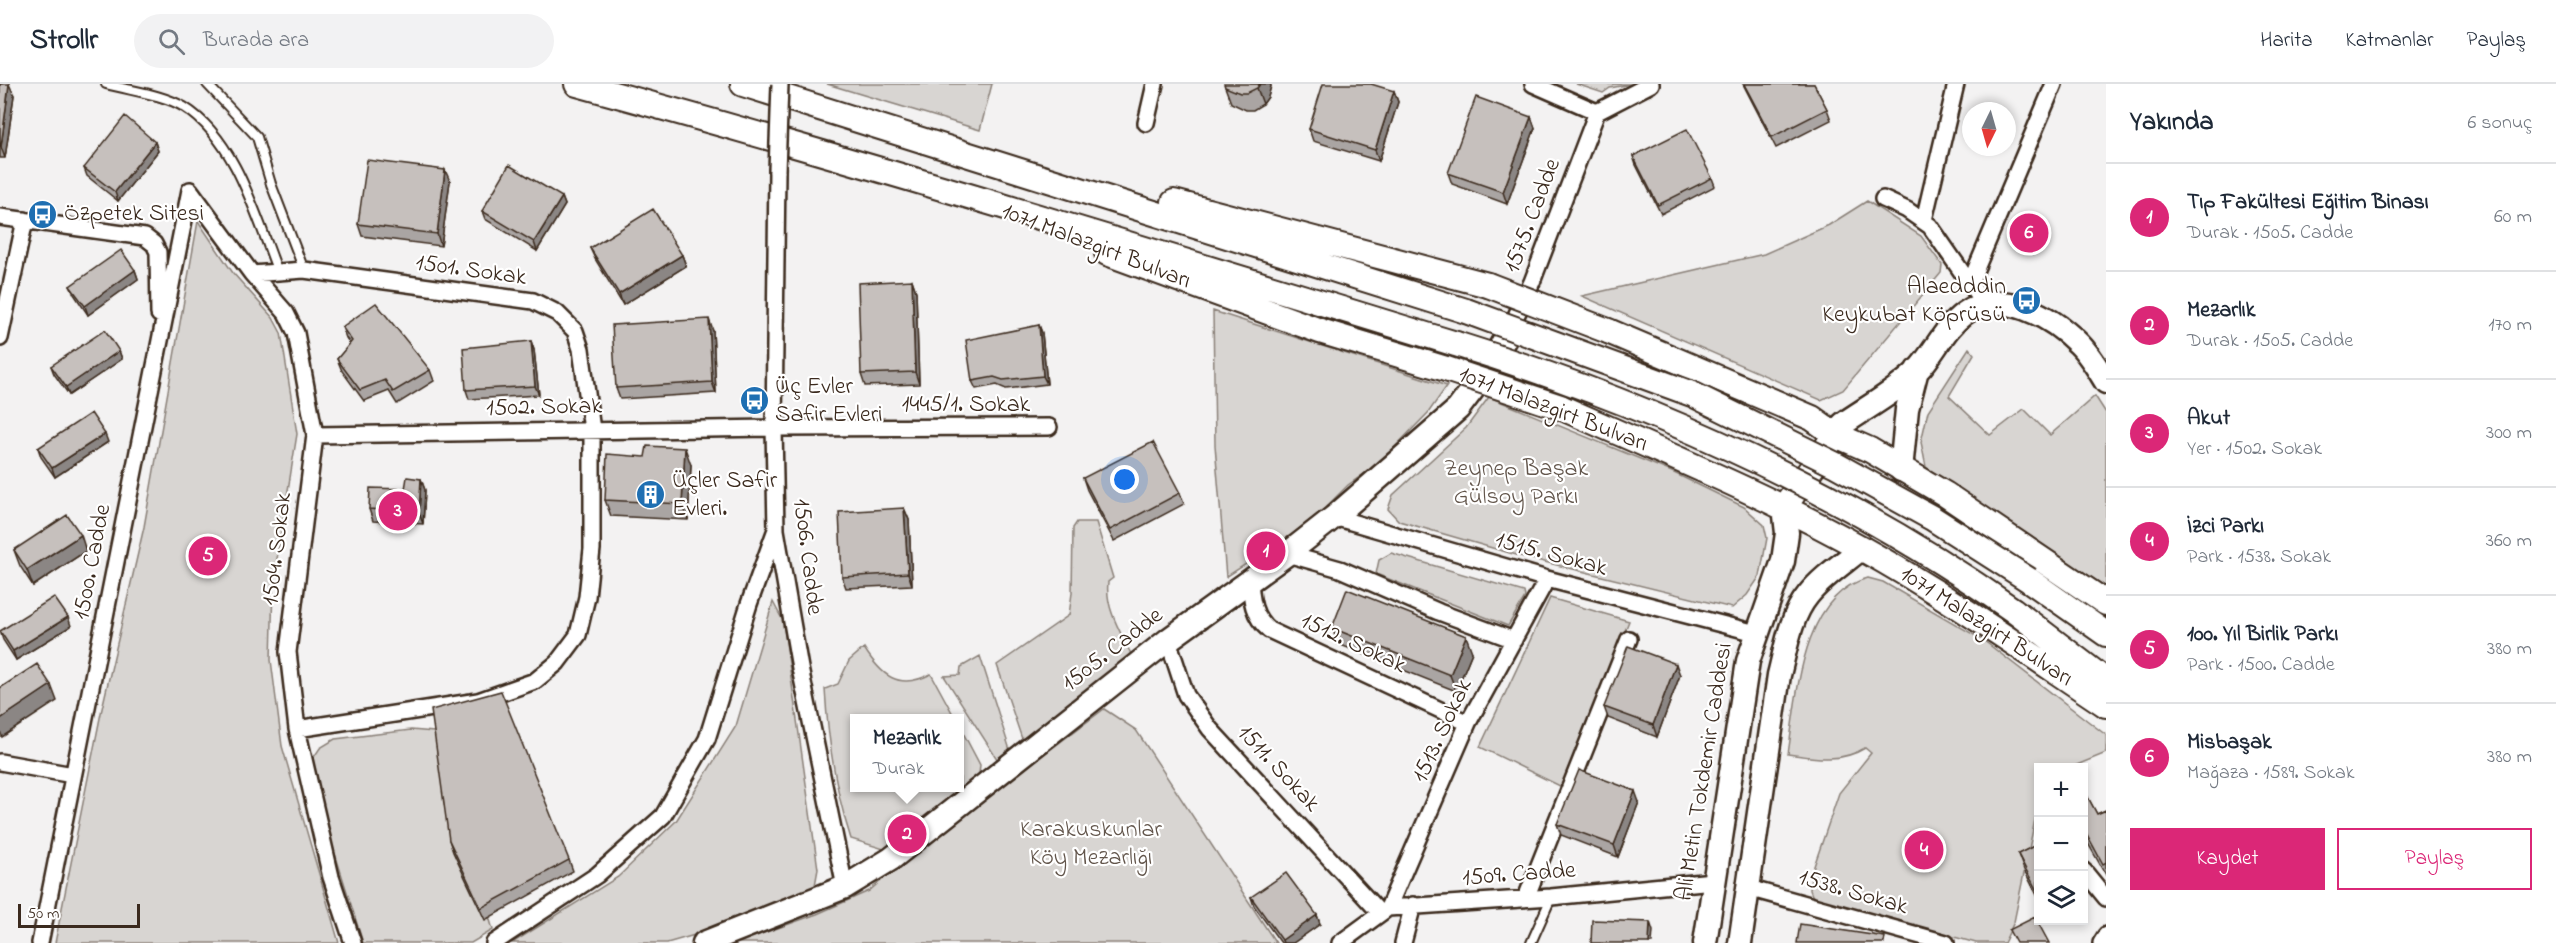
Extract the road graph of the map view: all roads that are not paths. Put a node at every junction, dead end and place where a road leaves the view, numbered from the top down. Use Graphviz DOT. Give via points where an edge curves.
graph roads {
  1 [pos="106,84"];
  2 [pos="207,84"];
  3 [pos="577,84"];
  4 [pos="743,84"];
  5 [pos="780,84"];
  6 [pos="1155,84"];
  7 [pos="1533,84"];
  8 [pos="1651,84"];
  9 [pos="1956,84"];
  10 [pos="2054,84"];
  11 [pos="1597,111"];
  12 [pos="1146,123"];
  13 [pos="1057,182"];
  14 [pos="190,190"];
  15 [pos="963,193"];
  16 [pos="1883,199"];
  17 [pos="0,217"];
  18 [pos="25,220"];
  19 [pos="1924,220"];
  20 [pos="0,227"];
  21 [pos="304,270"];
  22 [pos="278,272"];
  23 [pos="252,274"];
  24 [pos="1970,283"];
  25 [pos="1984,304"];
  26 [pos="1507,335"];
  27 [pos="0,338"];
  28 [pos="159,345"];
  29 [pos="1917,370"];
  30 [pos="2106,382"];
  31 [pos="1049,427"];
  32 [pos="774,428"];
  33 [pos="592,430"];
  34 [pos="315,435"];
  35 [pos="1836,435"];
  36 [pos="1901,470"];
  37 [pos="1784,507"];
  38 [pos="1334,517"];
  39 [pos="776,530"];
  40 [pos="1862,548"];
  41 [pos="1287,555"];
  42 [pos="1250,579"];
  43 [pos="1547,579"];
  44 [pos="2106,603"];
  45 [pos="1756,633"];
  46 [pos="2106,634"];
  47 [pos="1629,639"];
  48 [pos="1168,640"];
  49 [pos="1514,640"];
  50 [pos="2106,681"];
  51 [pos="2106,705"];
  52 [pos="1468,723"];
  53 [pos="297,729"];
  54 [pos="0,762"];
  55 [pos="73,775"];
  56 [pos="2088,876"];
  57 [pos="1713,880"];
  58 [pos="845,887"];
  59 [pos="1748,888"];
  60 [pos="1551,897"];
  61 [pos="1526,898"];
  62 [pos="2106,898"];
  63 [pos="1413,904"];
  64 [pos="1384,910"];
  65 [pos="2106,935"];
  66 [pos="40,943"];
  67 [pos="353,943"];
  68 [pos="494,943"];
  69 [pos="704,943"];
  70 [pos="1340,943"];
  71 [pos="1403,943"];
  72 [pos="1531,943"];
  73 [pos="1705,943"];
  74 [pos="1740,943"];
  75 [pos="1946,943"];
  76 [pos="2101,943"];
  1 -- 22 [label="lane" via="174,102 215,135 244,186"];
  2 -- 21 [label="lane" via="257,137"];
  3 -- 15 [label="main road, 1071 Malazgirt Bulvarı"];
  4 -- 13 [label="main road, 1071 Malazgirt Bulvarı"];
  5 -- 32 [label="street, 1506. Cadde, bridge"];
  6 -- 12 [label="street"];
  7 -- 11 [label="street"];
  8 -- 11 [label="street"];
  9 -- 19 [label="street"];
  10 -- 24 [label="street"];
  11 -- 26 [label="street, 1575. Cadde" via="1532,282"];
  13 -- 35 [label="main road, 1071 Malazgirt Bulvarı, bridge" via="1166,200 1488,285 1608,331 1812,418"];
  13 -- 46 [label="main road, 1071 Malazgirt Bulvarı, bridge" via="1466,311 1692,394 1836,465 1932,518"];
  14 -- 23 [label="street, 1504. Sokak"];
  14 -- 28 [label="street, 1500. Cadde"];
  15 -- 37 [label="main road, 1071 Malazgirt Bulvarı, bridge" via="1037,228 1320,331 1560,407"];
  15 -- 50 [label="main road, 1071 Malazgirt Bulvarı, bridge" via="1516,362 1638,408 1832,498 1892,532 1969,579"];
  16 -- 19 [label="street"];
  17 -- 18 [label="street"];
  18 -- 20 [label="street"];
  18 -- 27 [label="street"];
  18 -- 28 [label="street" via="145,237 154,244 158,258"];
  19 -- 24 [label="street"];
  21 -- 22 [label="street, 1501. Sokak"];
  21 -- 33 [label="street, 1501. Sokak" via="533,302 557,313 575,331 581,349"];
  22 -- 23 [label="street, 1501. Sokak"];
  23 -- 34 [label="street, 1504. Sokak" via="286,313 296,333"];
  24 -- 25 [label="street"];
  25 -- 29 [label="street" via="1963,314 1950,326"];
  25 -- 30 [label="street" via="2016,306 2043,316 2080,345"];
  26 -- 38 [label="street, 1505. Cadde" via="1486,372 1458,408"];
  28 -- 55 [label="street, 1500. Cadde"];
  29 -- 35 [label="street" via="1843,424"];
  29 -- 36 [label="street" via="1907,409"];
  31 -- 32 [label="street, 1445/1. Sokak"];
  32 -- 33 [label="street, 1502. Sokak"];
  32 -- 39 [label="street, 1506. Cadde"];
  33 -- 34 [label="street, 1502. Sokak"];
  33 -- 53 [label="street, 1501. Sokak" via="592,549 587,597 578,635 556,663 535,681 478,701"];
  34 -- 53 [label="street, 1504. Sokak" via="288,652"];
  35 -- 36 [label="main road, 1071 Malazgirt Bulvarı"];
  35 -- 37 [label="main road"];
  36 -- 40 [label="main road"];
  36 -- 44 [label="main road, 1071 Malazgirt Bulvarı" via="1964,507"];
  37 -- 40 [label="main road, 1071 Malazgirt Bulvarı"];
  37 -- 45 [label="street, Ali Metin Tokdemir Caddesi" via="1787,533 1783,561"];
  38 -- 41 [label="street, 1505. Cadde"];
  38 -- 43 [label="street, 1515. Sokak"];
  39 -- 58 [label="street, 1506. Cadde"];
  39 -- 68 [label="street" via="707,739 663,816 597,875"];
  40 -- 51 [label="main road, 1071 Malazgirt Bulvarı"];
  40 -- 59 [label="street" via="1807,595 1796,614 1779,675"];
  41 -- 42 [label="street, 1505. Cadde"];
  41 -- 49 [label="street" via="1340,569"];
  42 -- 48 [label="street, 1505. Cadde"];
  42 -- 52 [label="street, 1512. Sokak" via="1255,612 1269,630"];
  43 -- 45 [label="street, 1515. Sokak"];
  43 -- 49 [label="street, 1513. Sokak"];
  45 -- 57 [label="street, Ali Metin Tokdemir Caddesi" via="1748,661"];
  47 -- 61 [label="street"];
  48 -- 58 [label="street, 1505. Cadde" via="891,859"];
  48 -- 64 [label="street, 1511. Sokak" via="1186,695 1210,729"];
  49 -- 52 [label="street, 1513. Sokak"];
  52 -- 64 [label="street, 1513. Sokak"];
  53 -- 67 [label="street, 1504. Sokak" via="331,877"];
  54 -- 55 [label="street"];
  55 -- 66 [label="street, 1500. Cadde"];
  56 -- 62 [label="street"];
  57 -- 60 [label="street, 1509. Cadde"];
  57 -- 73 [label="street, Ali Metin Tokdemir Caddesi"];
  58 -- 69 [label="street, 1505. Cadde"];
  59 -- 74 [label="street"];
  59 -- 75 [label="street, 1538. Sokak"];
  60 -- 61 [label="street, 1509. Cadde"];
  60 -- 72 [label="lane"];
  61 -- 63 [label="street, 1509. Cadde"];
  63 -- 64 [label="street, 1509. Cadde"];
  63 -- 71 [label="street"];
  64 -- 70 [label="street, 1509. Cadde"];
  65 -- 76 [label="street"];
}
